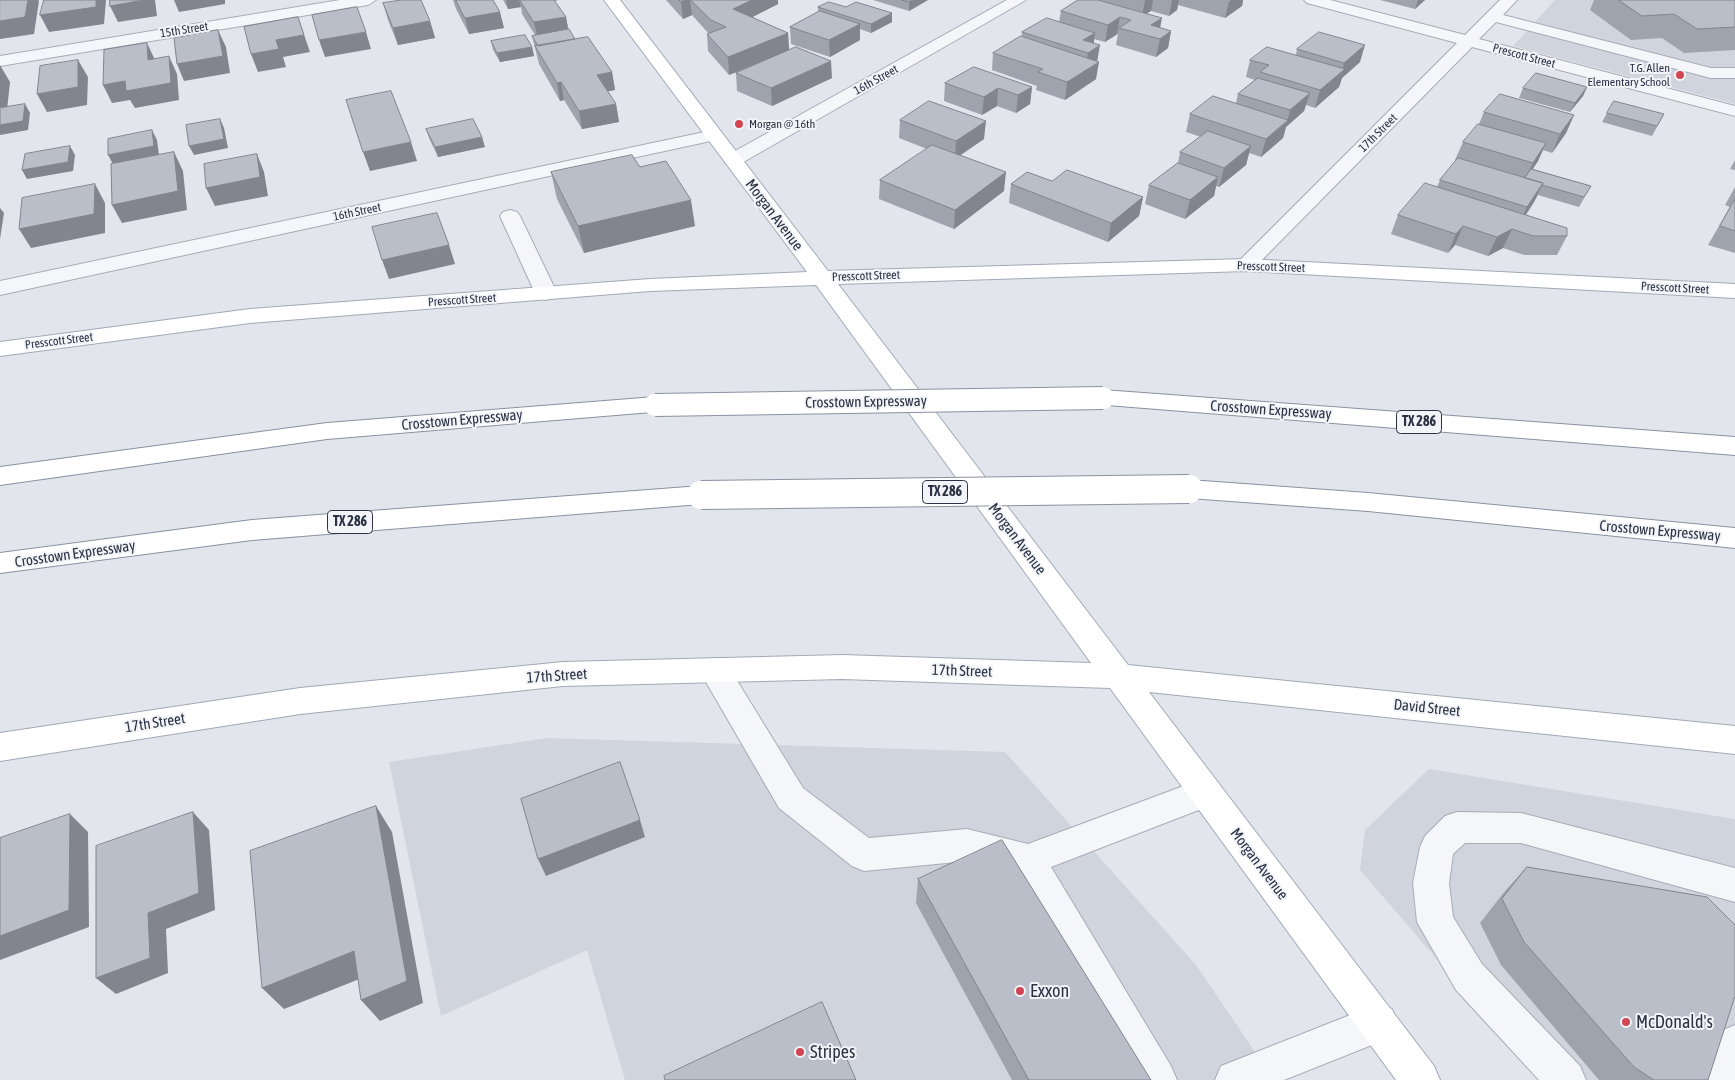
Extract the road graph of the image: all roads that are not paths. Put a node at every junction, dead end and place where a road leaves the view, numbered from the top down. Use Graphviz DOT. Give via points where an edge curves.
graph roads {
  1 [pos="368,0"];
  2 [pos="612,0"];
  3 [pos="1018,0"];
  4 [pos="1312,0"];
  5 [pos="1510,0"];
  6 [pos="1493,17"];
  7 [pos="1468,41"];
  8 [pos="0,61"];
  9 [pos="1735,73"];
  10 [pos="1735,111"];
  11 [pos="714,135"];
  12 [pos="733,160"];
  13 [pos="510,216"];
  14 [pos="1246,265"];
  15 [pos="822,278"];
  16 [pos="0,288"];
  17 [pos="1735,291"];
  18 [pos="546,293"];
  19 [pos="0,349"];
  20 [pos="1735,446"];
  21 [pos="0,476"];
  22 [pos="1735,538"];
  23 [pos="0,564"];
  24 [pos="714,670"];
  25 [pos="1118,676"];
  26 [pos="1735,740"];
  27 [pos="0,746"];
  28 [pos="1205,793"];
  29 [pos="1028,860"];
  30 [pos="1735,885"];
  31 [pos="1378,1023"];
  32 [pos="1735,1045"];
  33 [pos="1157,1080"];
  34 [pos="1236,1080"];
  35 [pos="1420,1080"];
  36 [pos="1566,1080"];
  37 [pos="1726,1080"];
  1 -- 8 [label="street, 15th Street"];
  2 -- 11 [label="main road, Morgan Avenue"];
  3 -- 12 [label="street, 16th Street"];
  4 -- 7 [label="street, Prescott Street"];
  5 -- 6 [label="street, 17th Street"];
  6 -- 7 [label="street, 17th Street"];
  6 -- 9 [label="street" via="1710,73"];
  7 -- 10 [label="street, Prescott Street"];
  7 -- 14 [label="street, 17th Street"];
  11 -- 12 [label="main road, Morgan Avenue"];
  11 -- 16 [label="street, 16th Street"];
  12 -- 15 [label="main road, Morgan Avenue"];
  13 -- 18 [label="street"];
  14 -- 15 [label="main road, Presscott Street"];
  14 -- 17 [label="main road, Presscott Street"];
  15 -- 18 [label="main road, Presscott Street"];
  15 -- 25 [label="main road, Morgan Avenue"];
  18 -- 19 [label="main road, Presscott Street" via="250,316"];
  20 -- 21 [label="main road, Crosstown Expressway / TX 286, bridge" via="1103,398 655,405 326,431"];
  22 -- 23 [label="main road, Crosstown Expressway / TX 286, bridge" via="1189,488 701,495 252,530"];
  24 -- 25 [label="main road, 17th Street" via="842,666"];
  24 -- 27 [label="main road, 17th Street" via="563,674 300,701"];
  24 -- 29 [label="street" via="791,798 864,855 967,845"];
  25 -- 26 [label="main road, David Street"];
  25 -- 28 [label="main road, Morgan Avenue"];
  28 -- 29 [label="street"];
  28 -- 31 [label="main road, Morgan Avenue"];
  29 -- 33 [label="street"];
  30 -- 36 [label="street" via="1521,828 1457,827 1437,847 1431,883 1435,922 1469,977"];
  31 -- 34 [label="street"];
  31 -- 35 [label="main road, Morgan Avenue"];
  32 -- 37 [label="street"];
}
